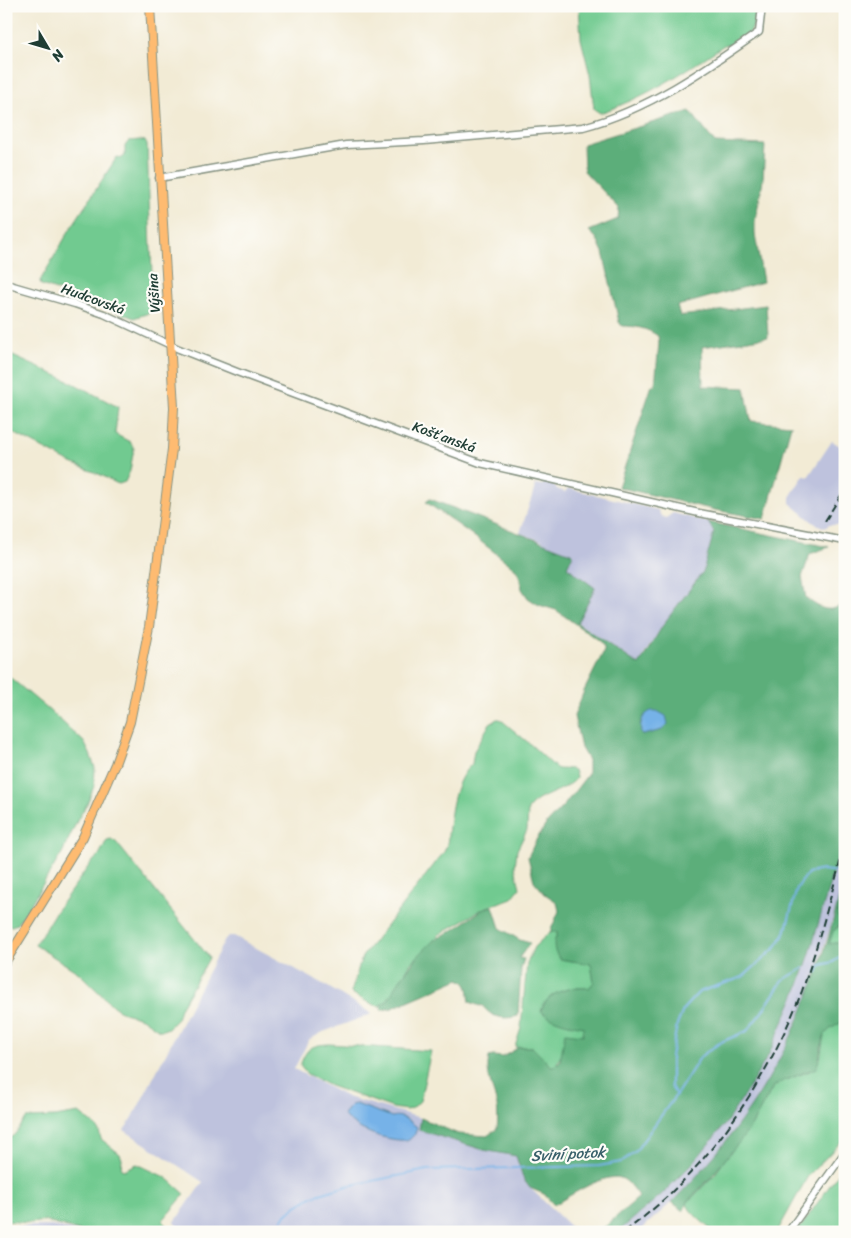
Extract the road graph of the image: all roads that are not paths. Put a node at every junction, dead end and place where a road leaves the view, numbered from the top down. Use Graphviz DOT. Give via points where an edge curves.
graph roads {
  1 [pos="150,6"];
  2 [pos="762,6"];
  3 [pos="159,178"];
  4 [pos="6,284"];
  5 [pos="169,344"];
  6 [pos="845,541"];
  7 [pos="6,960"];
  8 [pos="845,1152"];
  9 [pos="788,1232"];
  1 -- 3 [label="main road, Výšina"];
  2 -- 3 [label="street" via="759,32 667,91 605,122 583,127 346,145"];
  3 -- 5 [label="main road, Výšina"];
  4 -- 5 [label="street, Hudcovská" via="98,312"];
  5 -- 6 [label="street, Košťanská" via="480,463 721,518"];
  5 -- 7 [label="main road, Výšina" via="174,407 172,449 150,619 128,731 83,837"];
  8 -- 9 [label="street"];
}
